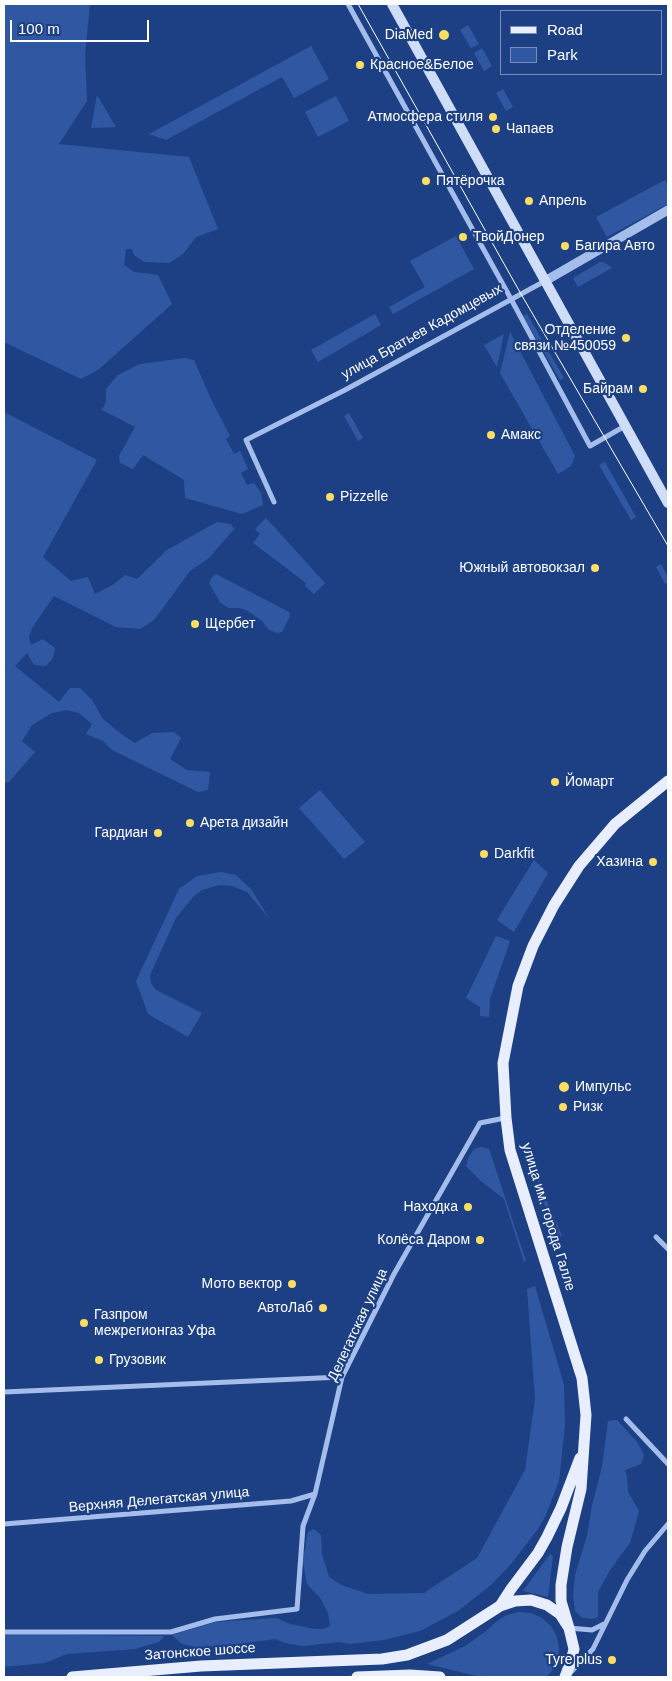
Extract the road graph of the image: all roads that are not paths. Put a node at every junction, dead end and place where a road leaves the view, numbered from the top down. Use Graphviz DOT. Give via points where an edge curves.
graph roads {
  1 [pos="348,4"];
  2 [pos="392,4"];
  3 [pos="668,210"];
  4 [pos="546,281"];
  5 [pos="511,299"];
  6 [pos="625,426"];
  7 [pos="274,502"];
  8 [pos="668,503"];
  9 [pos="668,781"];
  10 [pos="506,1118"];
  11 [pos="656,1237"];
  12 [pos="668,1249"];
  13 [pos="342,1377"];
  14 [pos="4,1392"];
  15 [pos="626,1419"];
  16 [pos="585,1444"];
  17 [pos="668,1464"];
  18 [pos="315,1494"];
  19 [pos="4,1524"];
  20 [pos="668,1524"];
  21 [pos="500,1606"];
  22 [pos="605,1624"];
  23 [pos="569,1628"];
  24 [pos="4,1632"];
  25 [pos="330,1660"];
  26 [pos="72,1677"];
  27 [pos="356,1677"];
  28 [pos="440,1677"];
  29 [pos="565,1677"];
  1 -- 5 [label="street"];
  2 -- 4 [label="main road"];
  3 -- 4 [label="street, улица Братьев Кадомцевых"];
  4 -- 5 [label="street, улица Братьев Кадомцевых"];
  4 -- 6 [label="main road"];
  5 -- 6 [label="street" via="590,446"];
  5 -- 7 [label="street, улица Братьев Кадомцевых" via="246,440"];
  6 -- 8 [label="main road"];
  9 -- 10 [label="main road, улица им. города Галле" via="615,824 585,859 554,905 533,946 518,986 503,1063"];
  10 -- 13 [label="street, Делегатская улица" via="480,1123 394,1274"];
  10 -- 16 [label="main road, улица им. города Галле" via="510,1150 582,1378"];
  11 -- 12 [label="street"];
  13 -- 14 [label="street"];
  13 -- 18 [label="street, Делегатская улица"];
  15 -- 17 [label="street"];
  16 -- 21 [label="main road, улица им. города Галле" via="547,1537"];
  16 -- 23 [label="main road, улица им. города Галле" via="581,1490 561,1584 561,1601"];
  18 -- 19 [label="street, Верхняя Делегатская улица" via="291,1501"];
  18 -- 24 [label="street, Делегатская улица" via="303,1526 296,1610 215,1618 171,1632"];
  20 -- 22 [label="street" via="640,1558"];
  21 -- 23 [label="main road" via="524,1600 539,1602 560,1614"];
  21 -- 25 [label="main road, улица им. города Галле" via="462,1632 423,1650 382,1659"];
  22 -- 23 [label="street" via="592,1630"];
  22 -- 29 [label="street" via="593,1649"];
  23 -- 29 [label="main road, улица им. города Галле" via="574,1649"];
  25 -- 26 [label="main road, Затонское шоссе"];
  27 -- 28 [label="main road"];
}
